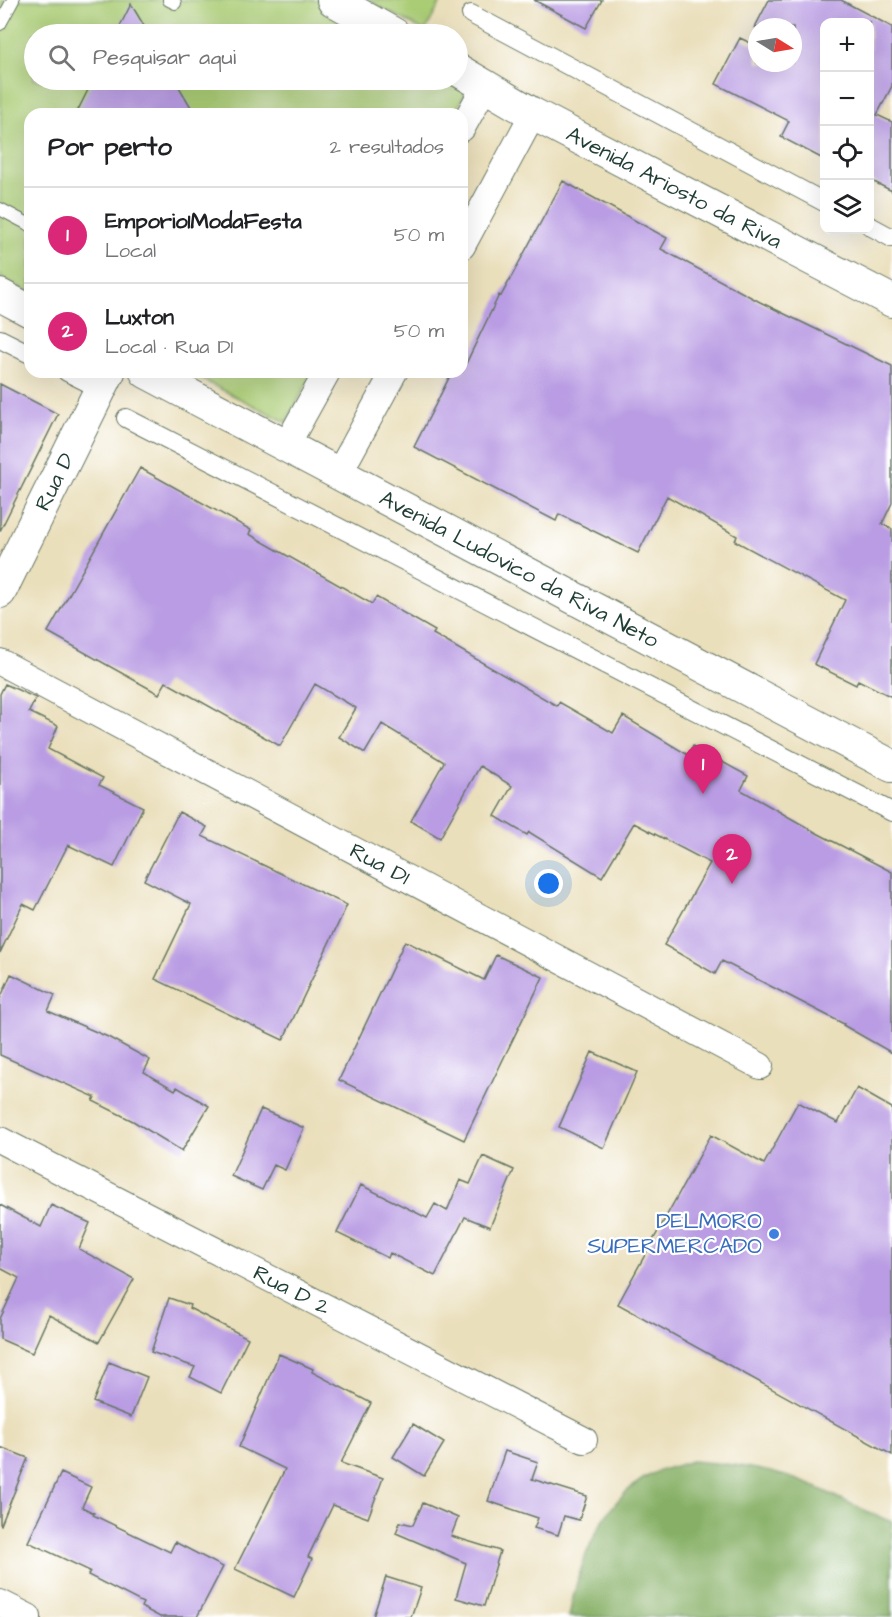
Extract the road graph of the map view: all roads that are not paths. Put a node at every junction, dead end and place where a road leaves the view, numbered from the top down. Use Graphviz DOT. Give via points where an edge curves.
graph roads {
  1 [pos="13,0"];
  2 [pos="333,0"];
  3 [pos="471,14"];
  4 [pos="0,24"];
  5 [pos="376,24"];
  6 [pos="468,76"];
  7 [pos="485,86"];
  8 [pos="533,114"];
  9 [pos="468,117"];
  10 [pos="820,199"];
  11 [pos="0,209"];
  12 [pos="24,222"];
  13 [pos="874,228"];
  14 [pos="468,235"];
  15 [pos="892,238"];
  16 [pos="0,295"];
  17 [pos="892,301"];
  18 [pos="24,308"];
  19 [pos="0,339"];
  20 [pos="24,351"];
  21 [pos="98,378"];
  22 [pos="157,378"];
  23 [pos="324,378"];
  24 [pos="391,378"];
  25 [pos="126,418"];
  26 [pos="286,446"];
  27 [pos="338,475"];
  28 [pos="0,592"];
  29 [pos="0,662"];
  30 [pos="892,766"];
  31 [pos="892,812"];
  32 [pos="760,1066"];
  33 [pos="0,1140"];
  34 [pos="584,1440"];
  35 [pos="0,1603"];
  36 [pos="28,1617"];
  1 -- 4 [label="lane"];
  2 -- 5 [label="street"];
  3 -- 10 [label="street"];
  6 -- 7 [label="street, Avenida Ariosto da Riva"];
  7 -- 8 [label="street, Avenida Ariosto da Riva"];
  7 -- 9 [label="street"];
  8 -- 14 [label="street"];
  8 -- 17 [label="street, Avenida Ariosto da Riva"];
  11 -- 12 [label="lane"];
  13 -- 15 [label="street"];
  16 -- 18 [label="street"];
  19 -- 20 [label="street"];
  21 -- 28 [label="street, Rua D"];
  22 -- 26 [label="street, Avenida Ludovico da Riva Neto"];
  23 -- 26 [label="street"];
  24 -- 27 [label="street"];
  25 -- 31 [label="street"];
  26 -- 27 [label="street, Avenida Ludovico da Riva Neto"];
  27 -- 30 [label="street, Avenida Ludovico da Riva Neto"];
  29 -- 32 [label="street, Rua D1"];
  33 -- 34 [label="street, Rua D 2"];
  35 -- 36 [label="street"];
}
